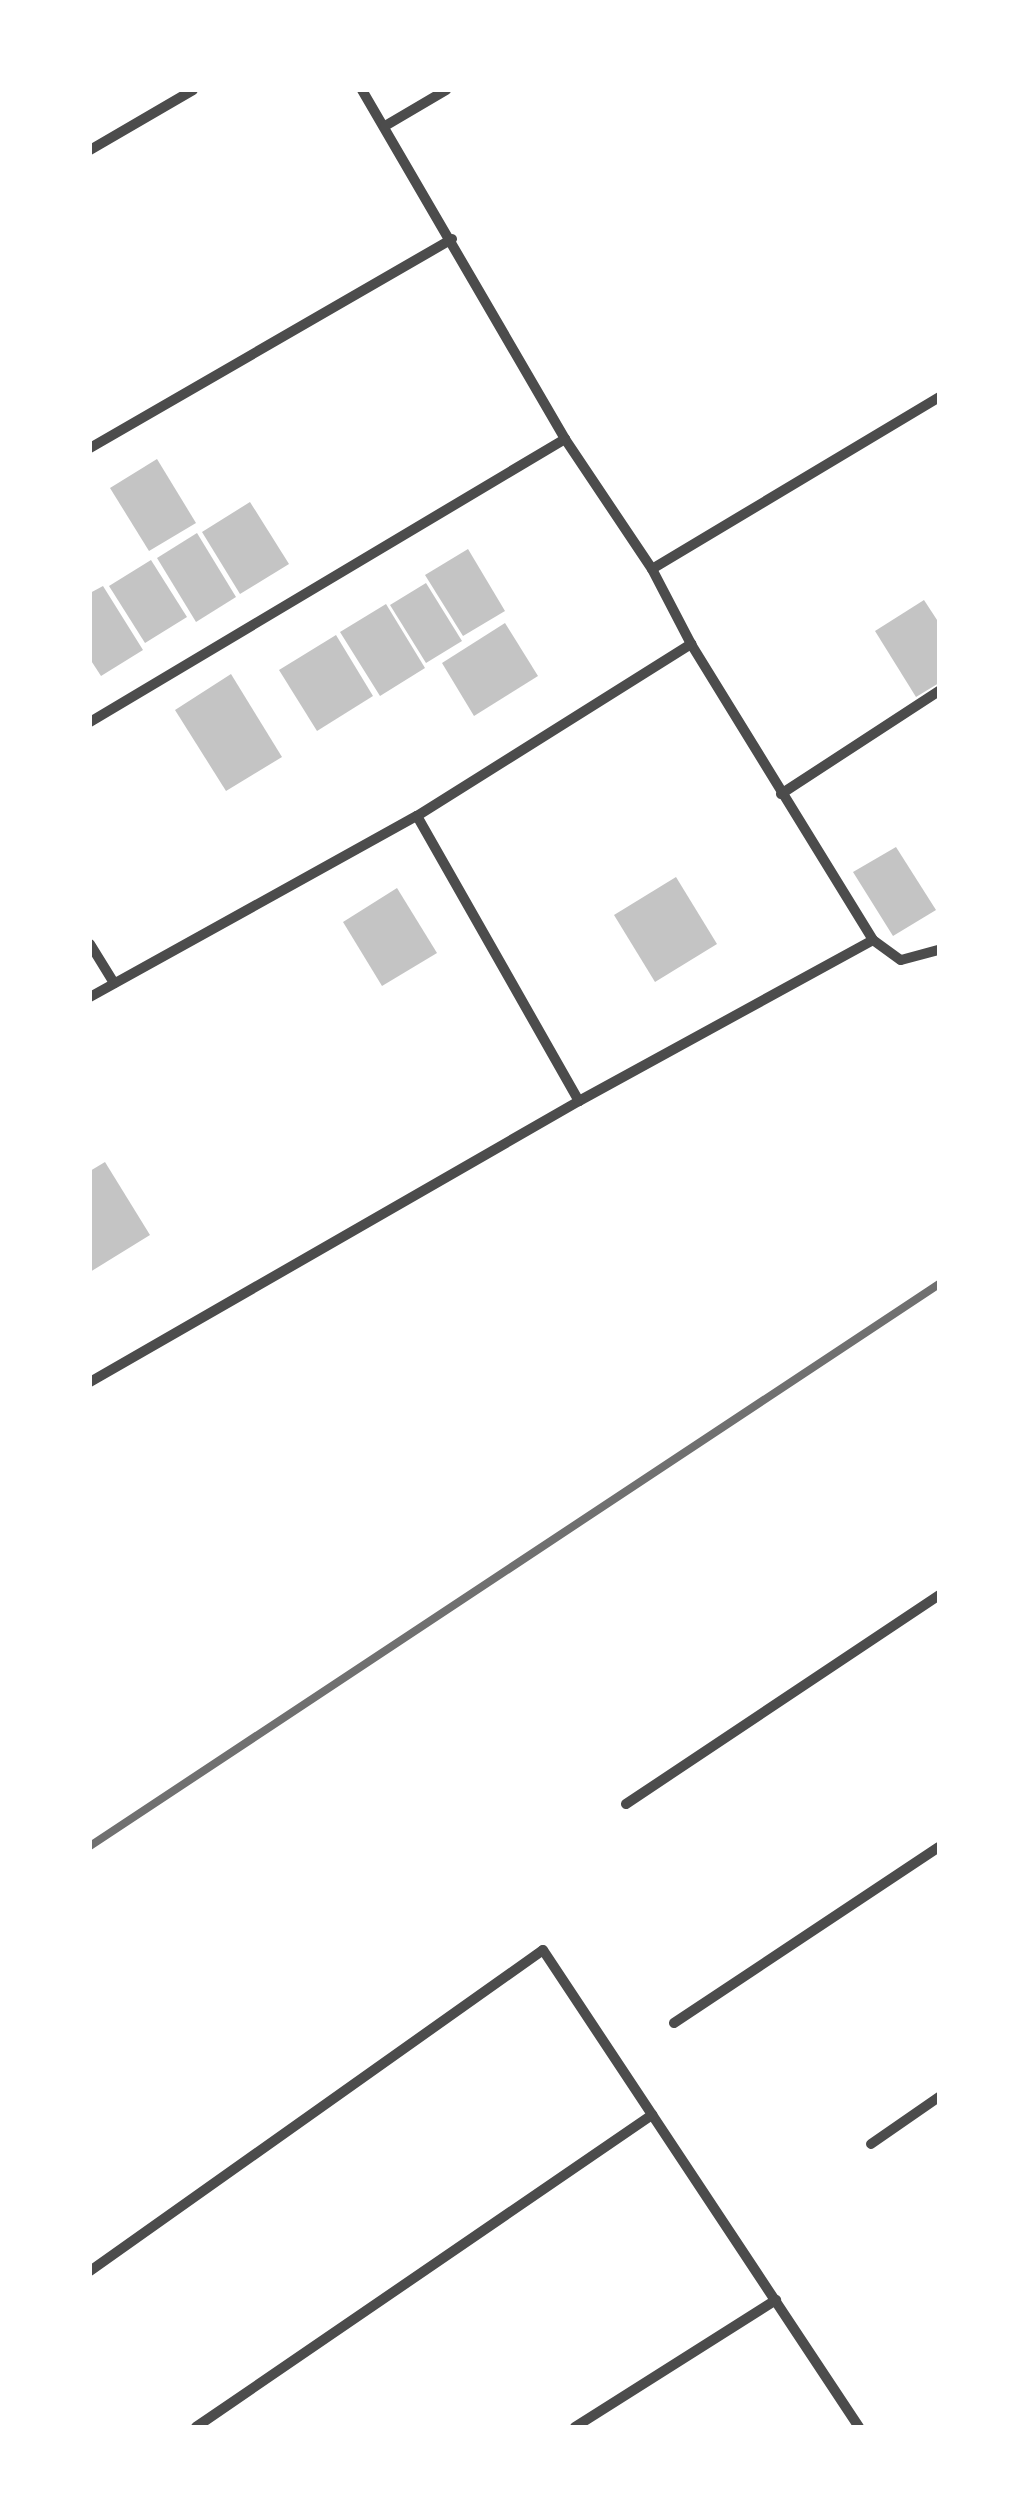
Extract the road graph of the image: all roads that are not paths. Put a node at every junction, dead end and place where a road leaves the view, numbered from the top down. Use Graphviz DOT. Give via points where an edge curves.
graph roads {
  1 [pos="193,90"];
  2 [pos="362,90"];
  3 [pos="446,90"];
  4 [pos="385,126"];
  5 [pos="90,150"];
  6 [pos="452,238"];
  7 [pos="939,397"];
  8 [pos="565,439"];
  9 [pos="90,448"];
  10 [pos="652,569"];
  11 [pos="691,644"];
  12 [pos="939,691"];
  13 [pos="90,722"];
  14 [pos="781,794"];
  15 [pos="417,816"];
  16 [pos="874,940"];
  17 [pos="90,944"];
  18 [pos="939,950"];
  19 [pos="114,983"];
  20 [pos="90,998"];
  21 [pos="579,1101"];
  22 [pos="90,1382"];
  23 [pos="939,1594"];
  24 [pos="626,1804"];
  25 [pos="939,1848"];
  26 [pos="674,2023"];
  27 [pos="939,2097"];
  28 [pos="652,2115"];
  29 [pos="871,2144"];
  30 [pos="90,2272"];
  31 [pos="776,2300"];
  32 [pos="196,2427"];
  33 [pos="574,2427"];
  34 [pos="859,2427"];
  1 -- 5 [label="street"];
  2 -- 4 [label="street"];
  3 -- 4 [label="street"];
  4 -- 6 [label="street"];
  6 -- 8 [label="street"];
  6 -- 9 [label="street"];
  7 -- 10 [label="street"];
  8 -- 10 [label="street"];
  8 -- 13 [label="street"];
  10 -- 11 [label="street"];
  11 -- 14 [label="street"];
  11 -- 15 [label="street"];
  12 -- 14 [label="street"];
  14 -- 16 [label="street"];
  15 -- 19 [label="street"];
  15 -- 21 [label="street"];
  16 -- 18 [label="street" via="901,960"];
  16 -- 21 [label="street"];
  17 -- 19 [label="street"];
  19 -- 20 [label="street"];
  21 -- 22 [label="street"];
  23 -- 24 [label="street"];
  25 -- 26 [label="street"];
  27 -- 29 [label="street"];
  28 -- 30 [label="street" via="543,1950"];
  28 -- 31 [label="street"];
  28 -- 32 [label="street"];
  31 -- 33 [label="street"];
  31 -- 34 [label="street"];
}
